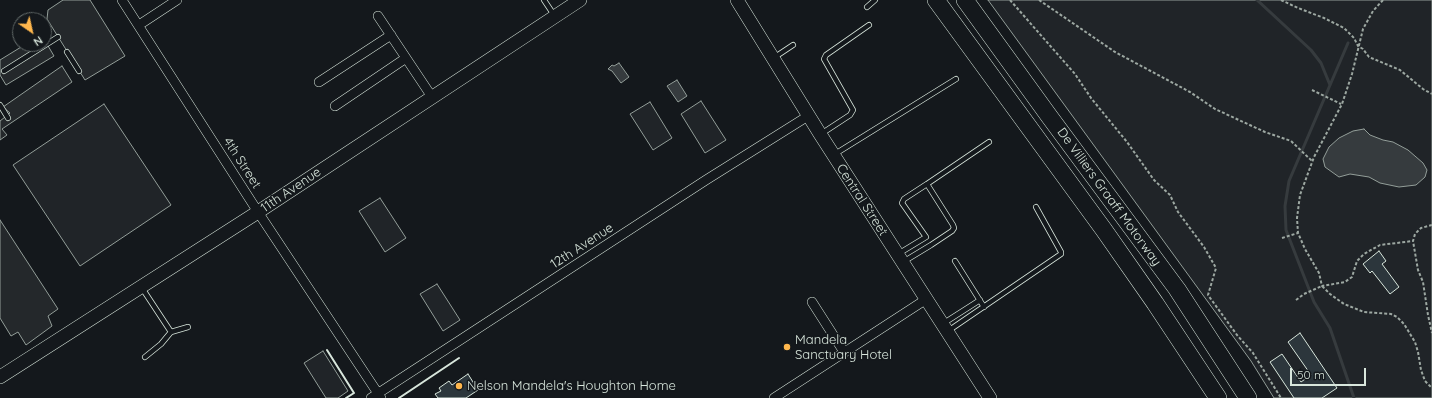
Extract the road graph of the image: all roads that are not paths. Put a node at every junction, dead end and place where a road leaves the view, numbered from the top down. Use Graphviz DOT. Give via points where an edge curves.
graph roads {
  1 [pos="122,0"];
  2 [pos="177,0"];
  3 [pos="544,0"];
  4 [pos="580,0"];
  5 [pos="737,0"];
  6 [pos="875,0"];
  7 [pos="936,0"];
  8 [pos="965,0"];
  9 [pos="867,7"];
  10 [pos="378,16"];
  11 [pos="555,16"];
  12 [pos="139,25"];
  13 [pos="869,25"];
  14 [pos="391,35"];
  15 [pos="58,37"];
  16 [pos="793,46"];
  17 [pos="67,52"];
  18 [pos="406,58"];
  19 [pos="773,58"];
  20 [pos="4,71"];
  21 [pos="79,71"];
  22 [pos="956,79"];
  23 [pos="320,82"];
  24 [pos="432,97"];
  25 [pos="0,105"];
  26 [pos="335,106"];
  27 [pos="808,116"];
  28 [pos="8,118"];
  29 [pos="820,134"];
  30 [pos="989,142"];
  31 [pos="833,155"];
  32 [pos="927,184"];
  33 [pos="1036,207"];
  34 [pos="258,212"];
  35 [pos="926,237"];
  36 [pos="931,245"];
  37 [pos="899,259"];
  38 [pos="955,261"];
  39 [pos="141,286"];
  40 [pos="925,300"];
  41 [pos="980,300"];
  42 [pos="812,302"];
  43 [pos="984,307"];
  44 [pos="188,328"];
  45 [pos="945,329"];
  46 [pos="171,332"];
  47 [pos="844,352"];
  48 [pos="145,357"];
  49 [pos="0,378"];
  50 [pos="377,396"];
  51 [pos="774,398"];
  52 [pos="990,398"];
  53 [pos="1218,398"];
  54 [pos="1248,398"];
  1 -- 12 [label="street, 4th Street"];
  2 -- 12 [label="street"];
  3 -- 11 [label="lane"];
  4 -- 11 [label="main road, 11th Avenue"];
  5 -- 19 [label="main road, Central Street"];
  6 -- 9 [label="lane"];
  7 -- 53 [label="highway" via="1104,230"];
  8 -- 54 [label="highway, De Villiers Graaff Motorway" via="1177,289"];
  10 -- 14 [label="street"];
  11 -- 24 [label="main road, 11th Avenue"];
  12 -- 34 [label="street, 4th Street"];
  13 -- 29 [label="lane" via="824,59 853,110 850,115"];
  14 -- 18 [label="street"];
  14 -- 23 [label="street"];
  15 -- 20 [label="lane"];
  16 -- 19 [label="lane"];
  17 -- 21 [label="lane"];
  18 -- 24 [label="street"];
  18 -- 26 [label="street"];
  19 -- 27 [label="main road, Central Street"];
  22 -- 31 [label="lane"];
  24 -- 34 [label="main road, 11th Avenue"];
  25 -- 28 [label="lane"];
  27 -- 29 [label="main road, Central Street"];
  27 -- 50 [label="street, 12th Avenue"];
  29 -- 31 [label="main road, Central Street"];
  30 -- 32 [label="lane"];
  31 -- 37 [label="main road, Central Street"];
  32 -- 35 [label="lane" via="902,203"];
  32 -- 36 [label="lane" via="954,228"];
  33 -- 43 [label="lane" via="1061,254"];
  34 -- 39 [label="main road, 11th Avenue"];
  34 -- 50 [label="street, 4th Street"];
  35 -- 36 [label="lane"];
  35 -- 37 [label="lane"];
  36 -- 37 [label="lane"];
  37 -- 40 [label="main road, Central Street"];
  38 -- 41 [label="lane"];
  39 -- 46 [label="lane"];
  39 -- 49 [label="main road, 11th Avenue"];
  40 -- 45 [label="main road, Central Street"];
  40 -- 47 [label="street"];
  41 -- 43 [label="lane"];
  41 -- 45 [label="lane"];
  42 -- 47 [label="street"];
  43 -- 45 [label="lane"];
  44 -- 46 [label="lane"];
  45 -- 52 [label="main road, Central Street"];
  46 -- 48 [label="lane"];
  47 -- 51 [label="street"];
}
